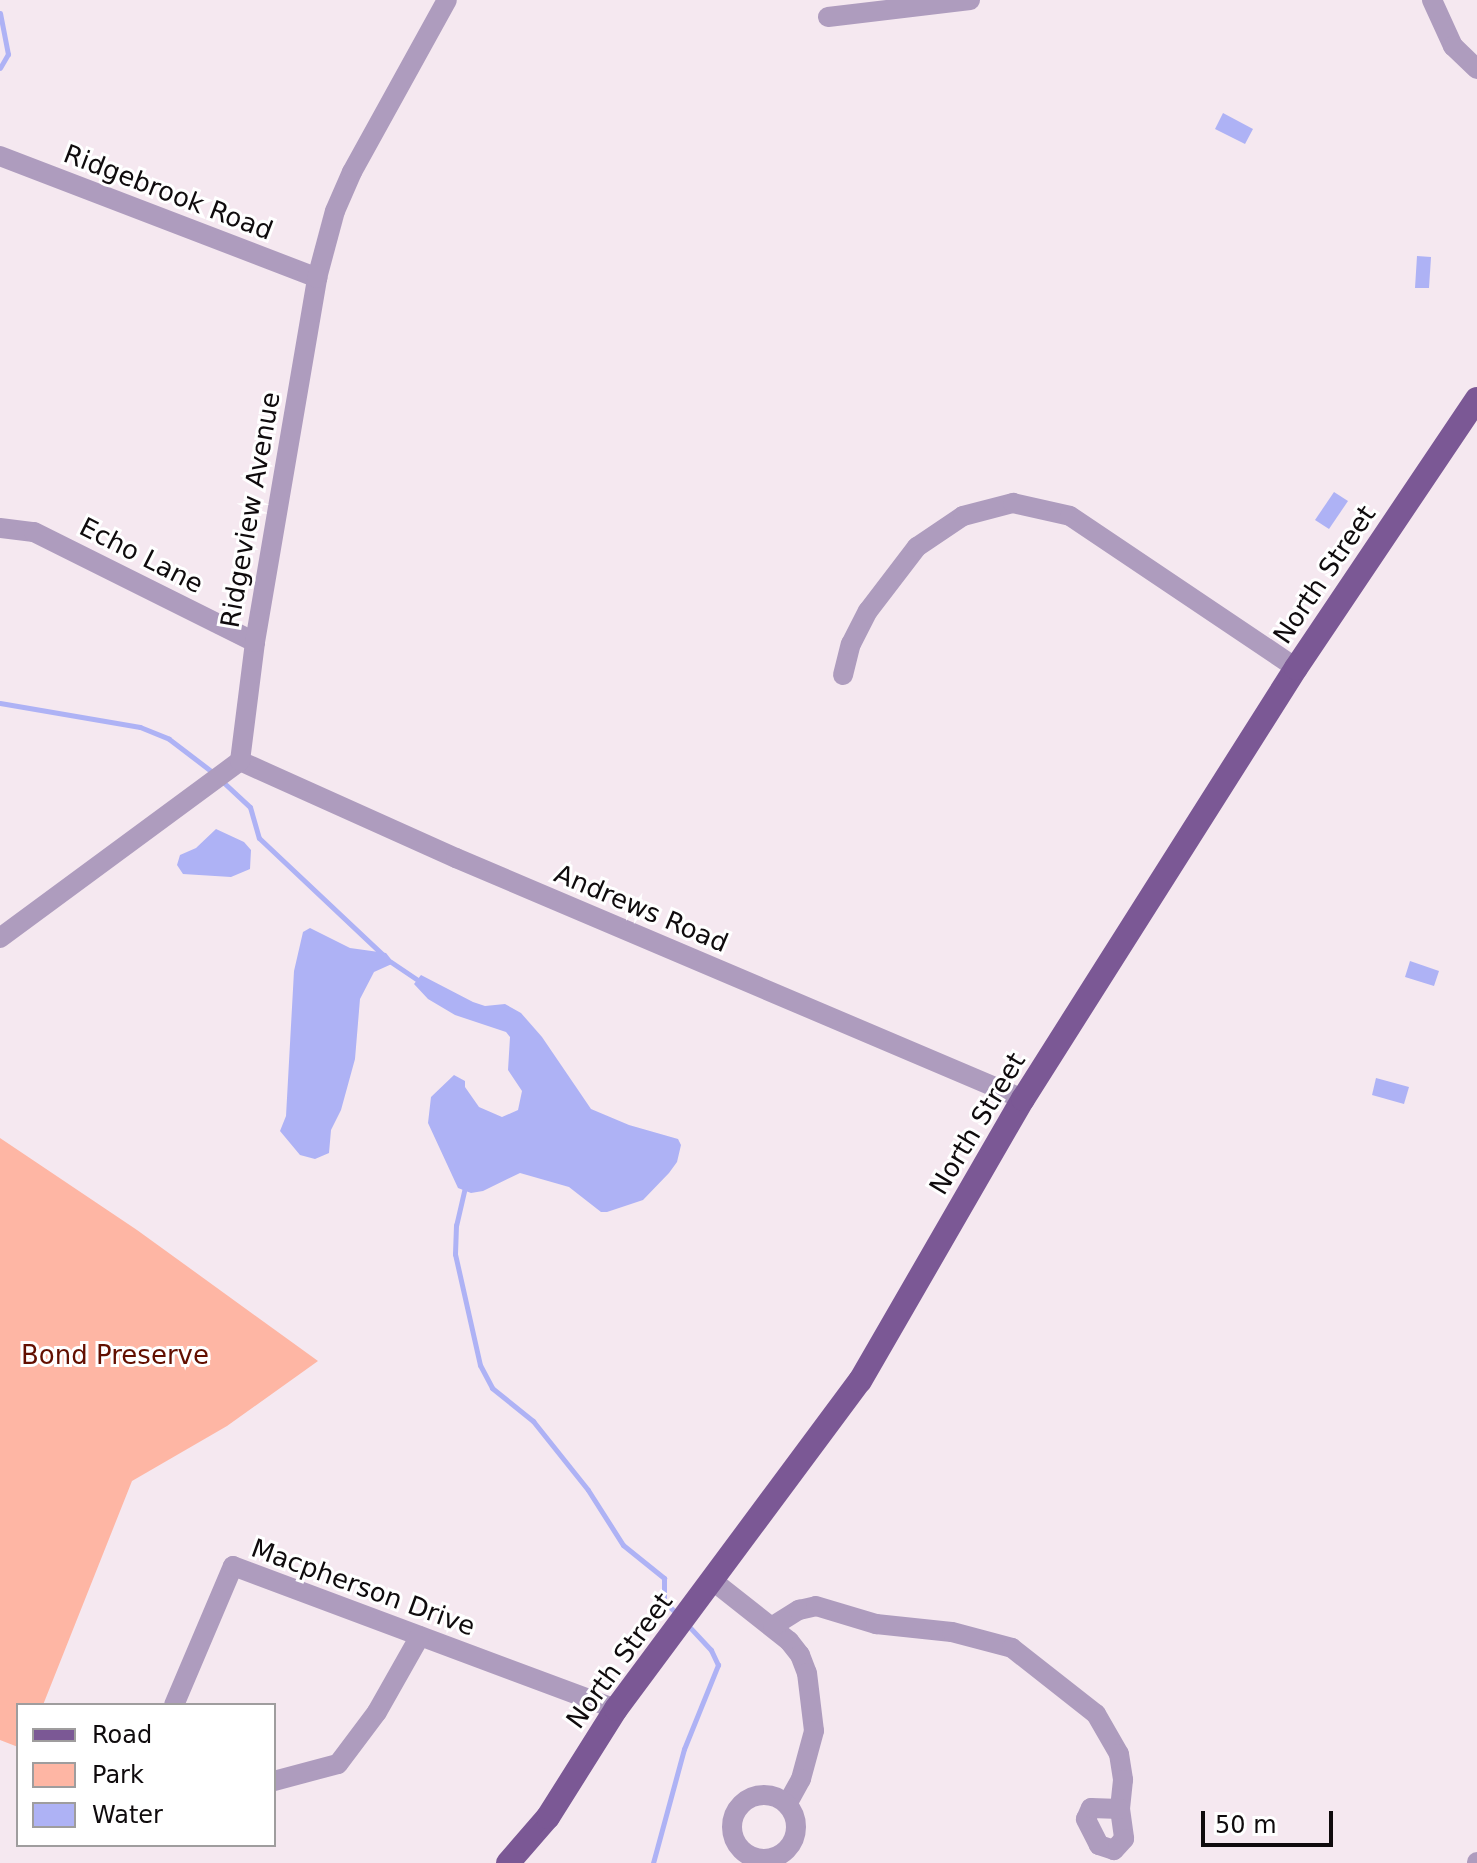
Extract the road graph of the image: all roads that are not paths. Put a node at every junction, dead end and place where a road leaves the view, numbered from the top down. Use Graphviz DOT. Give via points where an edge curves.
graph roads {
  1 [pos="447,0"];
  2 [pos="970,0"];
  3 [pos="1432,0"];
  4 [pos="828,17"];
  5 [pos="1477,69"];
  6 [pos="0,156"];
  7 [pos="317,278"];
  8 [pos="1477,399"];
  9 [pos="0,528"];
  10 [pos="255,642"];
  11 [pos="1296,668"];
  12 [pos="843,675"];
  13 [pos="226,771"];
  14 [pos="0,938"];
  15 [pos="1023,1099"];
  16 [pos="713,1581"];
  17 [pos="773,1626"];
  18 [pos="420,1636"];
  19 [pos="175,1703"];
  20 [pos="616,1709"];
  21 [pos="276,1780"];
  22 [pos="787,1804"];
  23 [pos="1120,1809"];
  24 [pos="508,1863"];
  1 -- 7 [label="street, Ridgeview Avenue" via="352,172"];
  2 -- 4 [label="street"];
  3 -- 5 [label="street" via="1453,46"];
  6 -- 7 [label="street, Ridgebrook Road"];
  7 -- 10 [label="street, Ridgeview Avenue"];
  8 -- 11 [label="main road, North Street"];
  9 -- 10 [label="street, Echo Lane" via="34,532"];
  10 -- 13 [label="street, Ridgeview Avenue"];
  11 -- 12 [label="street" via="1070,516 1013,503 963,516 917,547 868,611"];
  11 -- 15 [label="main road, North Street"];
  13 -- 14 [label="street"];
  13 -- 15 [label="street, Andrews Road" via="470,864"];
  15 -- 16 [label="main road, North Street" via="860,1381"];
  16 -- 17 [label="street"];
  16 -- 20 [label="main road, North Street"];
  17 -- 22 [label="street" via="800,1655 814,1715 801,1779"];
  17 -- 23 [label="street" via="816,1606 876,1624 952,1632 1012,1648 1096,1714 1119,1754"];
  18 -- 19 [label="street, Macpherson Drive" via="233,1566"];
  18 -- 20 [label="street, Macpherson Drive"];
  18 -- 21 [label="street" via="377,1712 338,1764"];
  20 -- 24 [label="main road, North Street" via="548,1817"];
}
